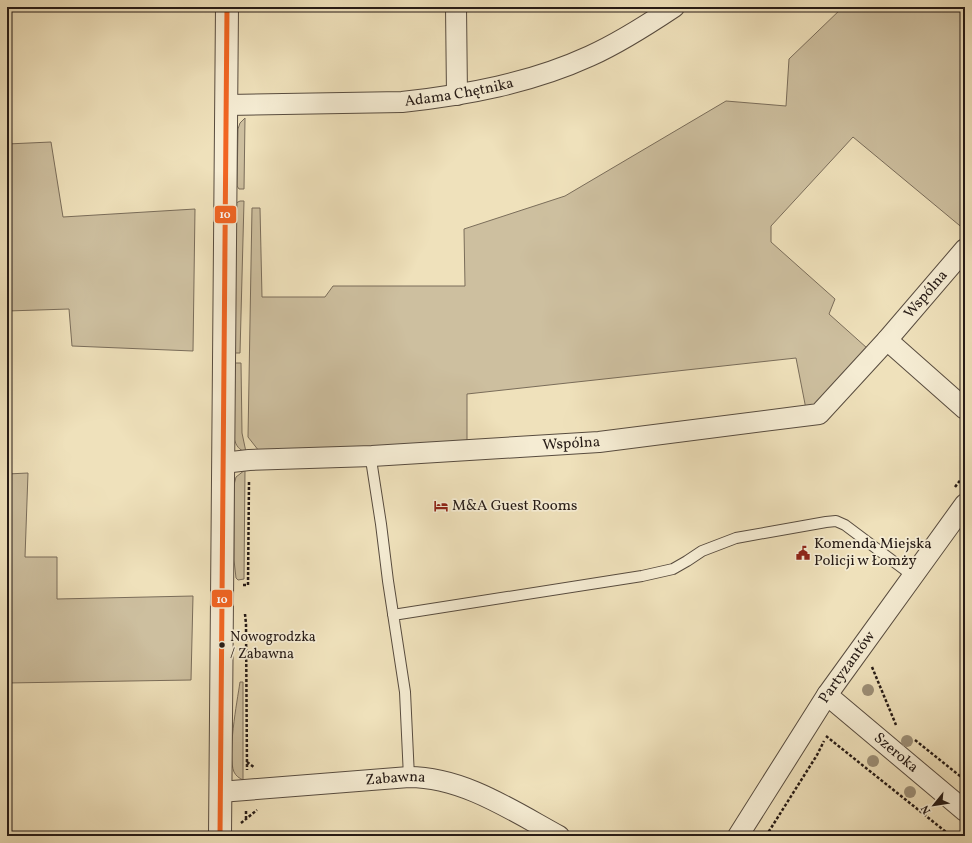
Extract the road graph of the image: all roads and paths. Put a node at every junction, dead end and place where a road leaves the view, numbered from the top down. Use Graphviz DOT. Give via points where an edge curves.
graph roads {
  1 [pos="227,7"];
  2 [pos="456,7"];
  3 [pos="674,7"];
  4 [pos="457,95"];
  5 [pos="227,105"];
  6 [pos="965,249"];
  7 [pos="887,340"];
  8 [pos="965,409"];
  9 [pos="372,456"];
  10 [pos="249,460"];
  11 [pos="223,463"];
  12 [pos="964,507"];
  13 [pos="913,576"];
  14 [pos="241,586"];
  15 [pos="244,608"];
  16 [pos="393,615"];
  17 [pos="871,662"];
  18 [pos="827,695"];
  19 [pos="900,729"];
  20 [pos="826,736"];
  21 [pos="912,738"];
  22 [pos="409,777"];
  23 [pos="965,780"];
  24 [pos="246,790"];
  25 [pos="220,792"];
  26 [pos="965,811"];
  27 [pos="246,819"];
  28 [pos="220,836"];
  29 [pos="559,836"];
  30 [pos="738,836"];
  31 [pos="951,836"];
  1 -- 5 [label="street"];
  2 -- 4 [label="street"];
  3 -- 4 [label="street, Adama Chętnika" via="629,36 591,56 530,79"];
  4 -- 5 [label="street, Adama Chętnika" via="402,102"];
  5 -- 11 [label="street"];
  6 -- 7 [label="street, Wspólna"];
  7 -- 8 [label="street"];
  7 -- 9 [label="street, Wspólna" via="819,414 599,442"];
  9 -- 10 [label="street, Wspólna"];
  9 -- 16 [label="lane"];
  10 -- 11 [label="street, Wspólna"];
  10 -- 14 [label="path" via="248,585"];
  11 -- 25 [label="street"];
  12 -- 13 [label="street, Partyzantów"];
  13 -- 16 [label="lane" via="845,524 836,521 736,538 702,551 673,569 642,576"];
  13 -- 18 [label="street, Partyzantów"];
  15 -- 24 [label="path"];
  16 -- 22 [label="lane" via="405,692"];
  17 -- 19 [label="path" via="894,724"];
  18 -- 26 [label="street, Szeroka"];
  18 -- 30 [label="street, Partyzantów"];
  20 -- 31 [label="path"];
  21 -- 23 [label="path"];
  22 -- 24 [label="street, Zabawna"];
  22 -- 29 [label="street, Zabawna" via="439,780 468,789"];
  24 -- 25 [label="street, Zabawna"];
  24 -- 27 [label="path"];
  25 -- 28 [label="street"];
}
